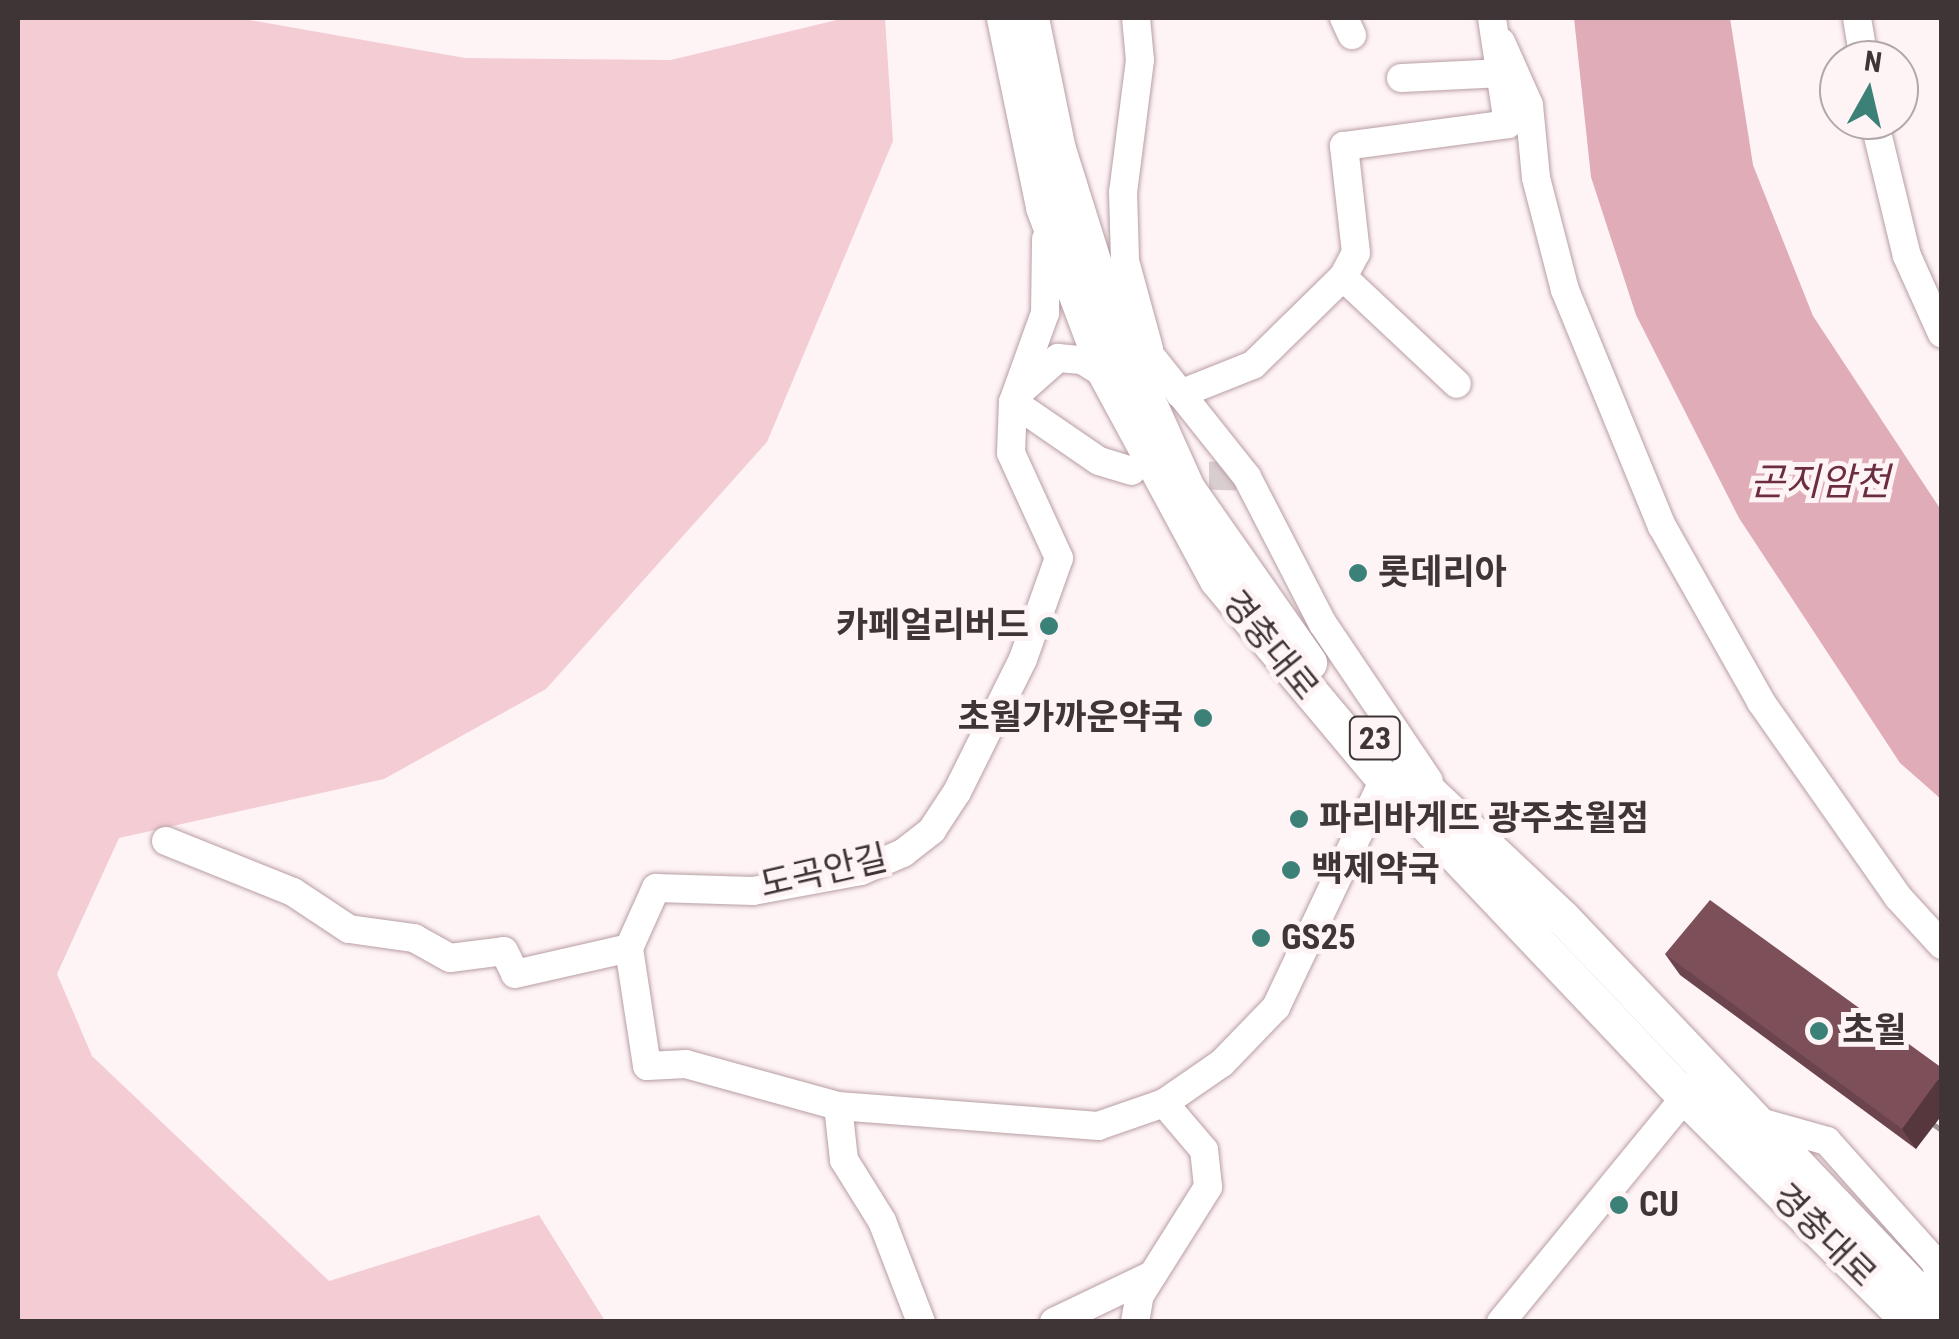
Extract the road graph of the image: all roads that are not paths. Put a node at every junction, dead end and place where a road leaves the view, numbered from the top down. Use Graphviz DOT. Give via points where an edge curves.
graph roads {
  1 [pos="1004,18"];
  2 [pos="1031,18"];
  3 [pos="1136,18"];
  4 [pos="1496,30"];
  5 [pos="1504,72"];
  6 [pos="1401,78"];
  7 [pos="1879,140"];
  8 [pos="1042,207"];
  9 [pos="1343,277"];
  10 [pos="1112,321"];
  11 [pos="1942,334"];
  12 [pos="1150,355"];
  13 [pos="1106,375"];
  14 [pos="1457,384"];
  15 [pos="1180,394"];
  16 [pos="1013,402"];
  17 [pos="1130,471"];
  18 [pos="1384,780"];
  19 [pos="1461,822"];
  20 [pos="166,841"];
  21 [pos="1942,946"];
  22 [pos="629,948"];
  23 [pos="1596,1002"];
  24 [pos="1672,1034"];
  25 [pos="1696,1084"];
  26 [pos="1164,1103"];
  27 [pos="838,1106"];
  28 [pos="1756,1121"];
  29 [pos="1152,1275"];
  30 [pos="1942,1288"];
  31 [pos="1942,1317"];
  32 [pos="921,1322"];
  33 [pos="1054,1322"];
  34 [pos="1134,1322"];
  35 [pos="1501,1322"];
  36 [pos="1910,1322"];
  1 -- 8 [label="main road, 경충대로 / 23"];
  2 -- 10 [label="main road, 경충대로 / 23" via="1058,149"];
  3 -- 12 [label="street" via="1140,60 1124,192 1125,262"];
  4 -- 5 [label="street"];
  4 -- 21 [label="street" via="1528,105 1536,178 1565,290 1662,526 1772,718 1898,896"];
  5 -- 6 [label="street"];
  5 -- 9 [label="street" via="1508,124 1344,146 1356,252"];
  7 -- 11 [label="street" via="1907,256"];
  8 -- 13 [label="main road, 경충대로 / 23"];
  8 -- 16 [label="street, 도곡안길" via="1050,280 1046,314"];
  9 -- 14 [label="street"];
  9 -- 15 [label="street" via="1253,365"];
  10 -- 12 [label="street"];
  10 -- 19 [label="main road, 경충대로 / 23" via="1187,488 1235,558 1392,758"];
  12 -- 15 [label="street"];
  13 -- 16 [label="street" via="1082,360 1058,358 1039,369"];
  13 -- 18 [label="main road, 경충대로 / 23" via="1217,580"];
  15 -- 19 [label="street" via="1248,477 1323,624 1404,749"];
  16 -- 17 [label="street" via="1098,461"];
  16 -- 22 [label="street, 도곡안길" via="1010,453 1059,558 1024,659 932,830 903,853 861,870 752,891 656,888"];
  18 -- 23 [label="main road, 경충대로 / 23"];
  18 -- 26 [label="street" via="1276,1008 1222,1063"];
  19 -- 24 [label="main road, 경충대로 / 23"];
  20 -- 22 [label="street" via="292,892 349,929 414,938 450,958 504,951 516,974"];
  22 -- 27 [label="street" via="647,1066 686,1064 729,1073"];
  23 -- 24 [label="main road" via="1624,1008 1658,1038"];
  23 -- 25 [label="main road, 경충대로 / 23"];
  24 -- 25 [label="main road, 경충대로 / 23"];
  25 -- 28 [label="main road, 경충대로 / 23"];
  25 -- 35 [label="street"];
  25 -- 36 [label="main road, 경충대로 / 23"];
  26 -- 27 [label="street" via="1098,1126"];
  26 -- 29 [label="street" via="1204,1150 1208,1187"];
  27 -- 32 [label="street" via="844,1160 882,1221"];
  28 -- 30 [label="street" via="1827,1141 1936,1263"];
  28 -- 31 [label="main road, 경충대로 / 23"];
  29 -- 33 [label="street"];
  29 -- 34 [label="street"];
}
